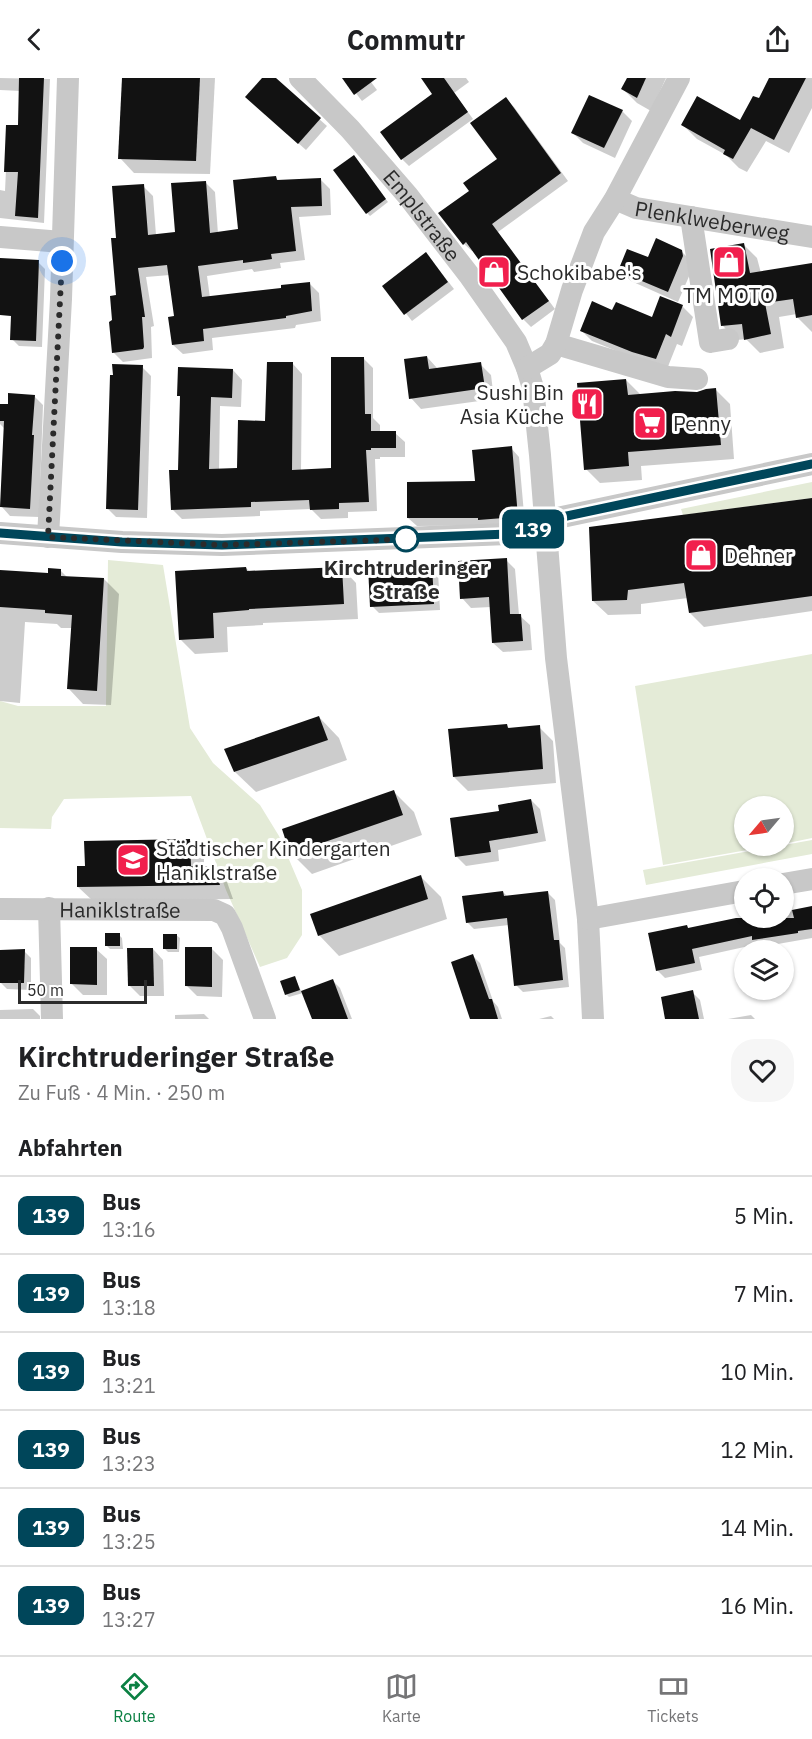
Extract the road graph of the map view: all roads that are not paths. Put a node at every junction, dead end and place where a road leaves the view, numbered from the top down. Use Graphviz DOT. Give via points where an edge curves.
graph roads {
  1 [pos="68,78"];
  2 [pos="300,78"];
  3 [pos="679,78"];
  4 [pos="615,199"];
  5 [pos="692,217"];
  6 [pos="0,237"];
  7 [pos="812,237"];
  8 [pos="62,242"];
  9 [pos="728,339"];
  10 [pos="556,344"];
  11 [pos="527,368"];
  12 [pos="697,379"];
  13 [pos="812,464"];
  14 [pos="545,524"];
  15 [pos="0,533"];
  16 [pos="48,537"];
  17 [pos="812,879"];
  18 [pos="794,882"];
  19 [pos="734,893"];
  20 [pos="49,908"];
  21 [pos="0,909"];
  22 [pos="588,919"];
  23 [pos="52,1019"];
  24 [pos="265,1019"];
  25 [pos="593,1019"];
  1 -- 8 [label="street"];
  2 -- 11 [label="street, Emplstraße" via="408,196 516,342"];
  3 -- 4 [label="street"];
  4 -- 5 [label="street, Plenklweberweg" via="636,208"];
  4 -- 10 [label="street" via="594,232"];
  5 -- 7 [label="street, Plenklweberweg"];
  5 -- 9 [label="street" via="710,342"];
  6 -- 8 [label="street"];
  8 -- 16 [label="street"];
  10 -- 11 [label="street" via="550,354"];
  10 -- 12 [label="street" via="668,377"];
  11 -- 14 [label="street" via="534,399"];
  13 -- 14 [label="street" via="562,517"];
  14 -- 16 [label="street" via="508,534 257,545"];
  14 -- 22 [label="street" via="556,658"];
  15 -- 16 [label="street"];
  17 -- 18 [label="street"];
  19 -- 22 [label="street"];
  20 -- 21 [label="street, Haniklstraße"];
  20 -- 23 [label="street"];
  20 -- 24 [label="street, Haniklstraße" via="214,910 225,915"];
  22 -- 25 [label="street"];
}
